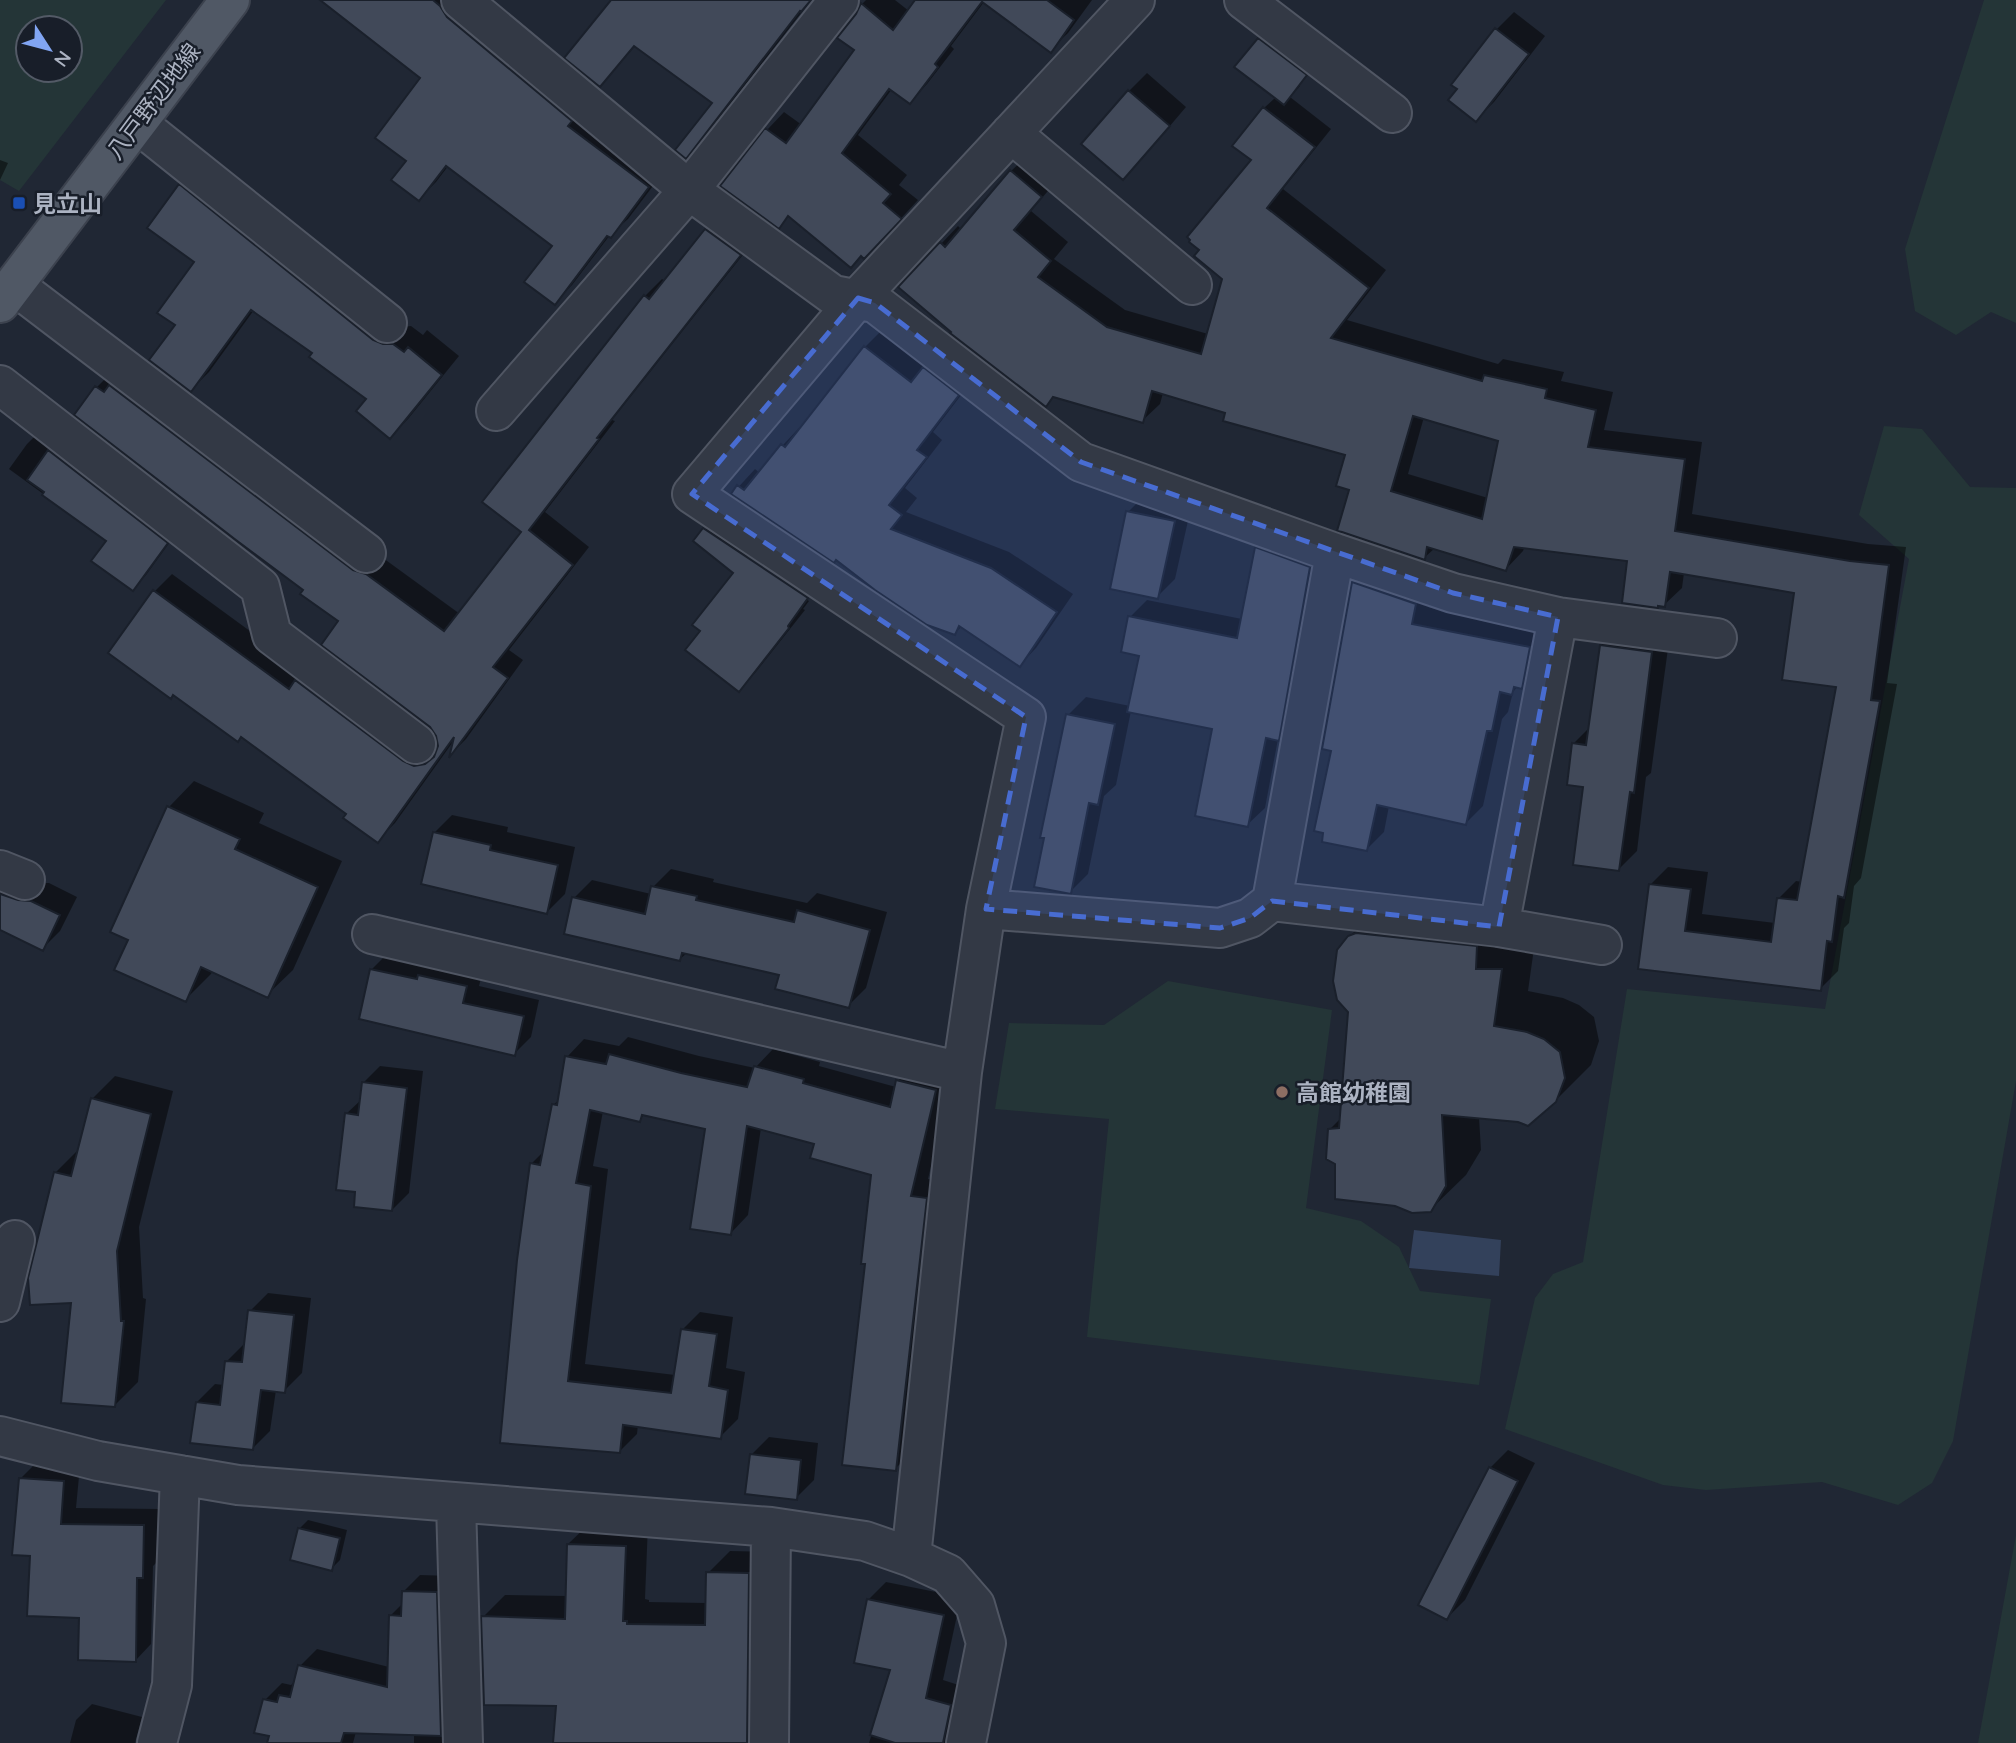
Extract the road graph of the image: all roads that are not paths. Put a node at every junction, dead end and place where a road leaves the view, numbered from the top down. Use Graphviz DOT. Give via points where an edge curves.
graph roads {
  1 [pos="230,0"];
  2 [pos="461,0"];
  3 [pos="839,0"];
  4 [pos="1135,0"];
  5 [pos="1244,0"];
  6 [pos="1392,113"];
  7 [pos="136,123"];
  8 [pos="1011,133"];
  9 [pos="689,190"];
  10 [pos="1192,285"];
  11 [pos="7,294"];
  12 [pos="858,298"];
  13 [pos="387,323"];
  14 [pos="0,385"];
  15 [pos="496,411"];
  16 [pos="366,553"];
  17 [pos="1335,553"];
  18 [pos="1558,617"];
  19 [pos="1717,638"];
  20 [pos="416,744"];
  21 [pos="1272,901"];
  22 [pos="986,909"];
  23 [pos="1499,927"];
  24 [pos="372,934"];
  25 [pos="1602,945"];
  26 [pos="962,1072"];
  27 [pos="15,1240"];
  28 [pos="0,1302"];
  29 [pos="0,1436"];
  30 [pos="180,1475"];
  31 [pos="456,1504"];
  32 [pos="771,1527"];
  33 [pos="911,1557"];
  34 [pos="157,1743"];
  35 [pos="463,1743"];
  36 [pos="769,1743"];
  37 [pos="966,1743"];
  1 -- 7 [label="main road, 八戸野辺地線"];
  2 -- 9 [label="street"];
  3 -- 9 [label="street"];
  4 -- 8 [label="street"];
  5 -- 6 [label="street"];
  7 -- 11 [label="main road, 八戸野辺地線"];
  7 -- 13 [label="street"];
  8 -- 10 [label="street"];
  8 -- 12 [label="street"];
  9 -- 12 [label="street" via="833,295"];
  9 -- 15 [label="street"];
  11 -- 16 [label="street"];
  12 -- 17 [label="street" via="875,303 1081,461"];
  12 -- 22 [label="street" via="692,494 1026,717"];
  14 -- 20 [label="street" via="260,587 272,635"];
  17 -- 18 [label="street" via="1453,593"];
  17 -- 21 [label="street"];
  18 -- 19 [label="street"];
  18 -- 23 [label="street"];
  21 -- 22 [label="street" via="1250,918 1220,928"];
  21 -- 23 [label="street"];
  22 -- 26 [label="street"];
  23 -- 25 [label="street"];
  24 -- 26 [label="street"];
  26 -- 33 [label="street"];
  27 -- 28 [label="street"];
  29 -- 30 [label="street"];
  30 -- 31 [label="street" via="238,1485"];
  30 -- 34 [label="street" via="172,1685"];
  31 -- 32 [label="street"];
  31 -- 35 [label="street"];
  32 -- 33 [label="street" via="865,1541"];
  32 -- 36 [label="street"];
  33 -- 37 [label="street" via="948,1574 975,1605 986,1643"];
}
